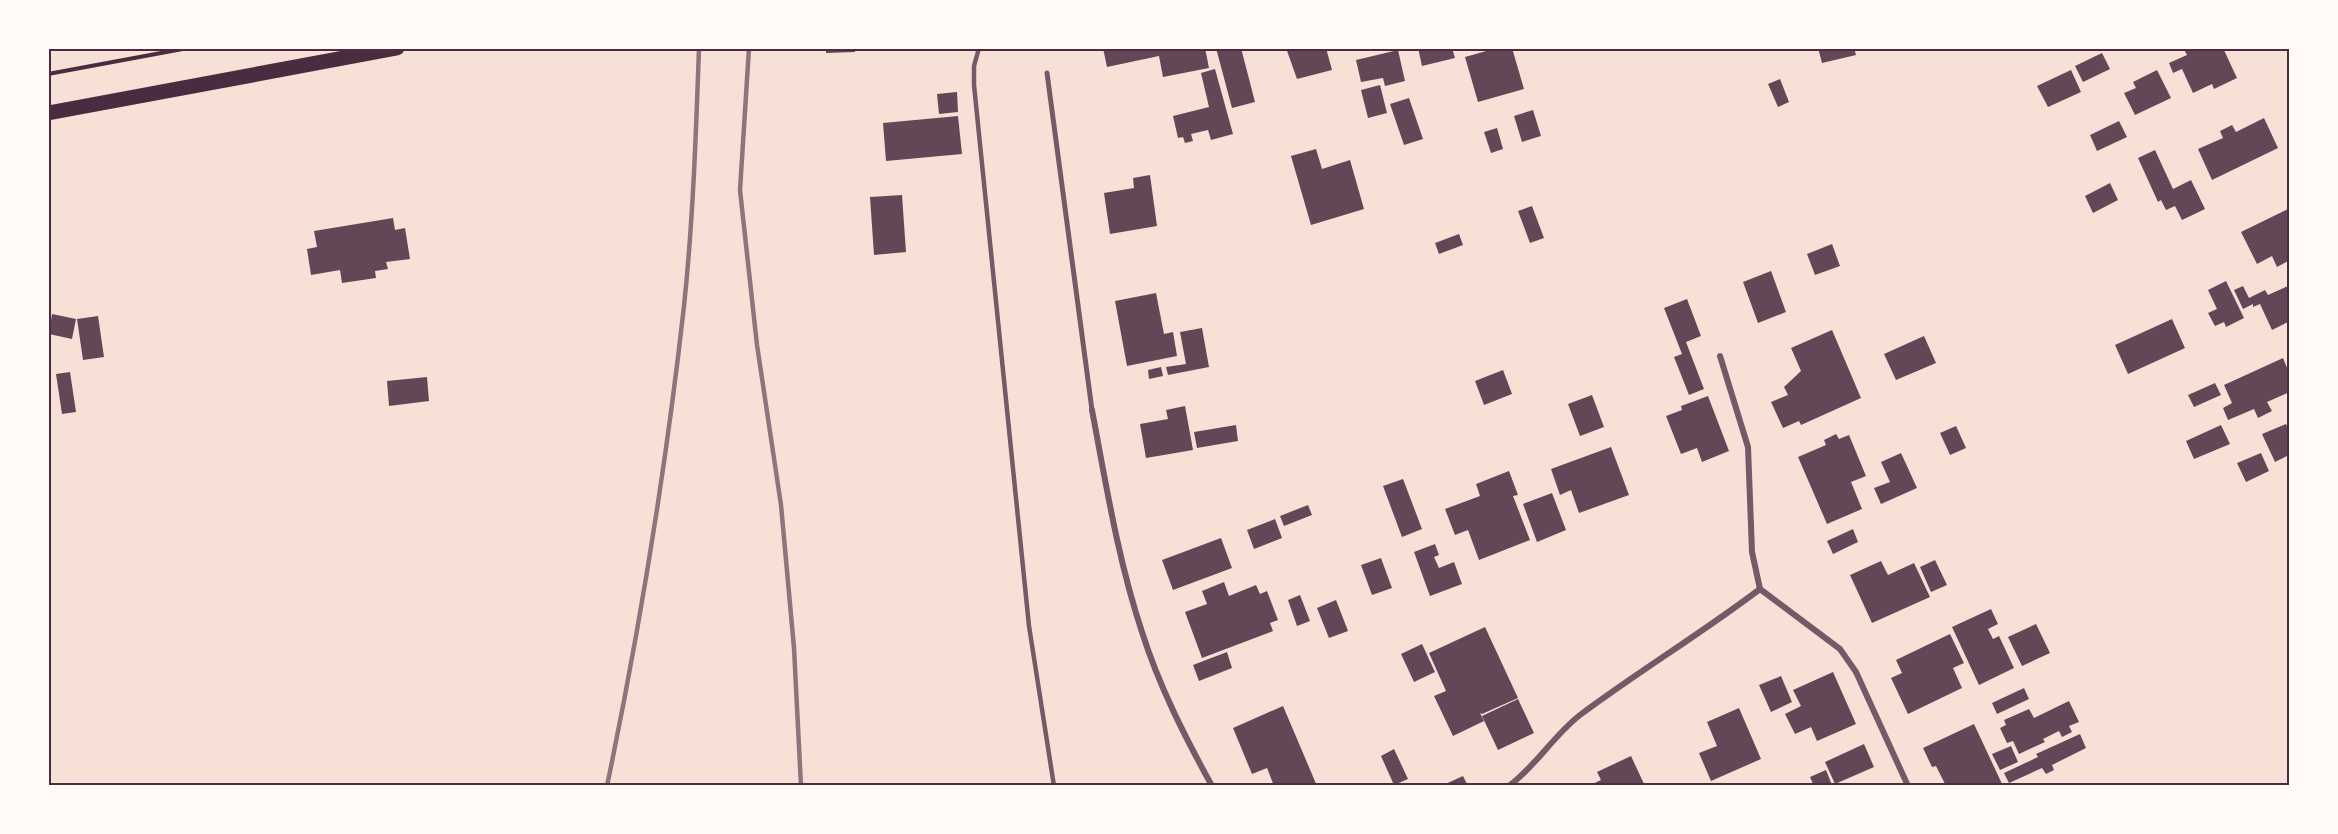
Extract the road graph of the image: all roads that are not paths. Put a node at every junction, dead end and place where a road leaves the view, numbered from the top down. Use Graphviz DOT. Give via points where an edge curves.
graph roads {
  1 [pos="397,48"];
  2 [pos="979,48"];
  3 [pos="1047,73"];
  4 [pos="48,113"];
  5 [pos="1720,357"];
  6 [pos="1092,410"];
  7 [pos="1760,589"];
  8 [pos="1054,786"];
  9 [pos="1212,786"];
  10 [pos="1509,786"];
  11 [pos="1908,786"];
  1 -- 4 [label="main road"];
  2 -- 8 [label="lane" via="974,85 1029,626"];
  3 -- 6 [label="street"];
  5 -- 7 [label="street" via="1748,447 1752,552"];
  6 -- 9 [label="street" via="1111,516 1142,633 1164,690"];
  7 -- 10 [label="street" via="1579,716"];
  7 -- 11 [label="street" via="1840,649 1856,672"];
}
